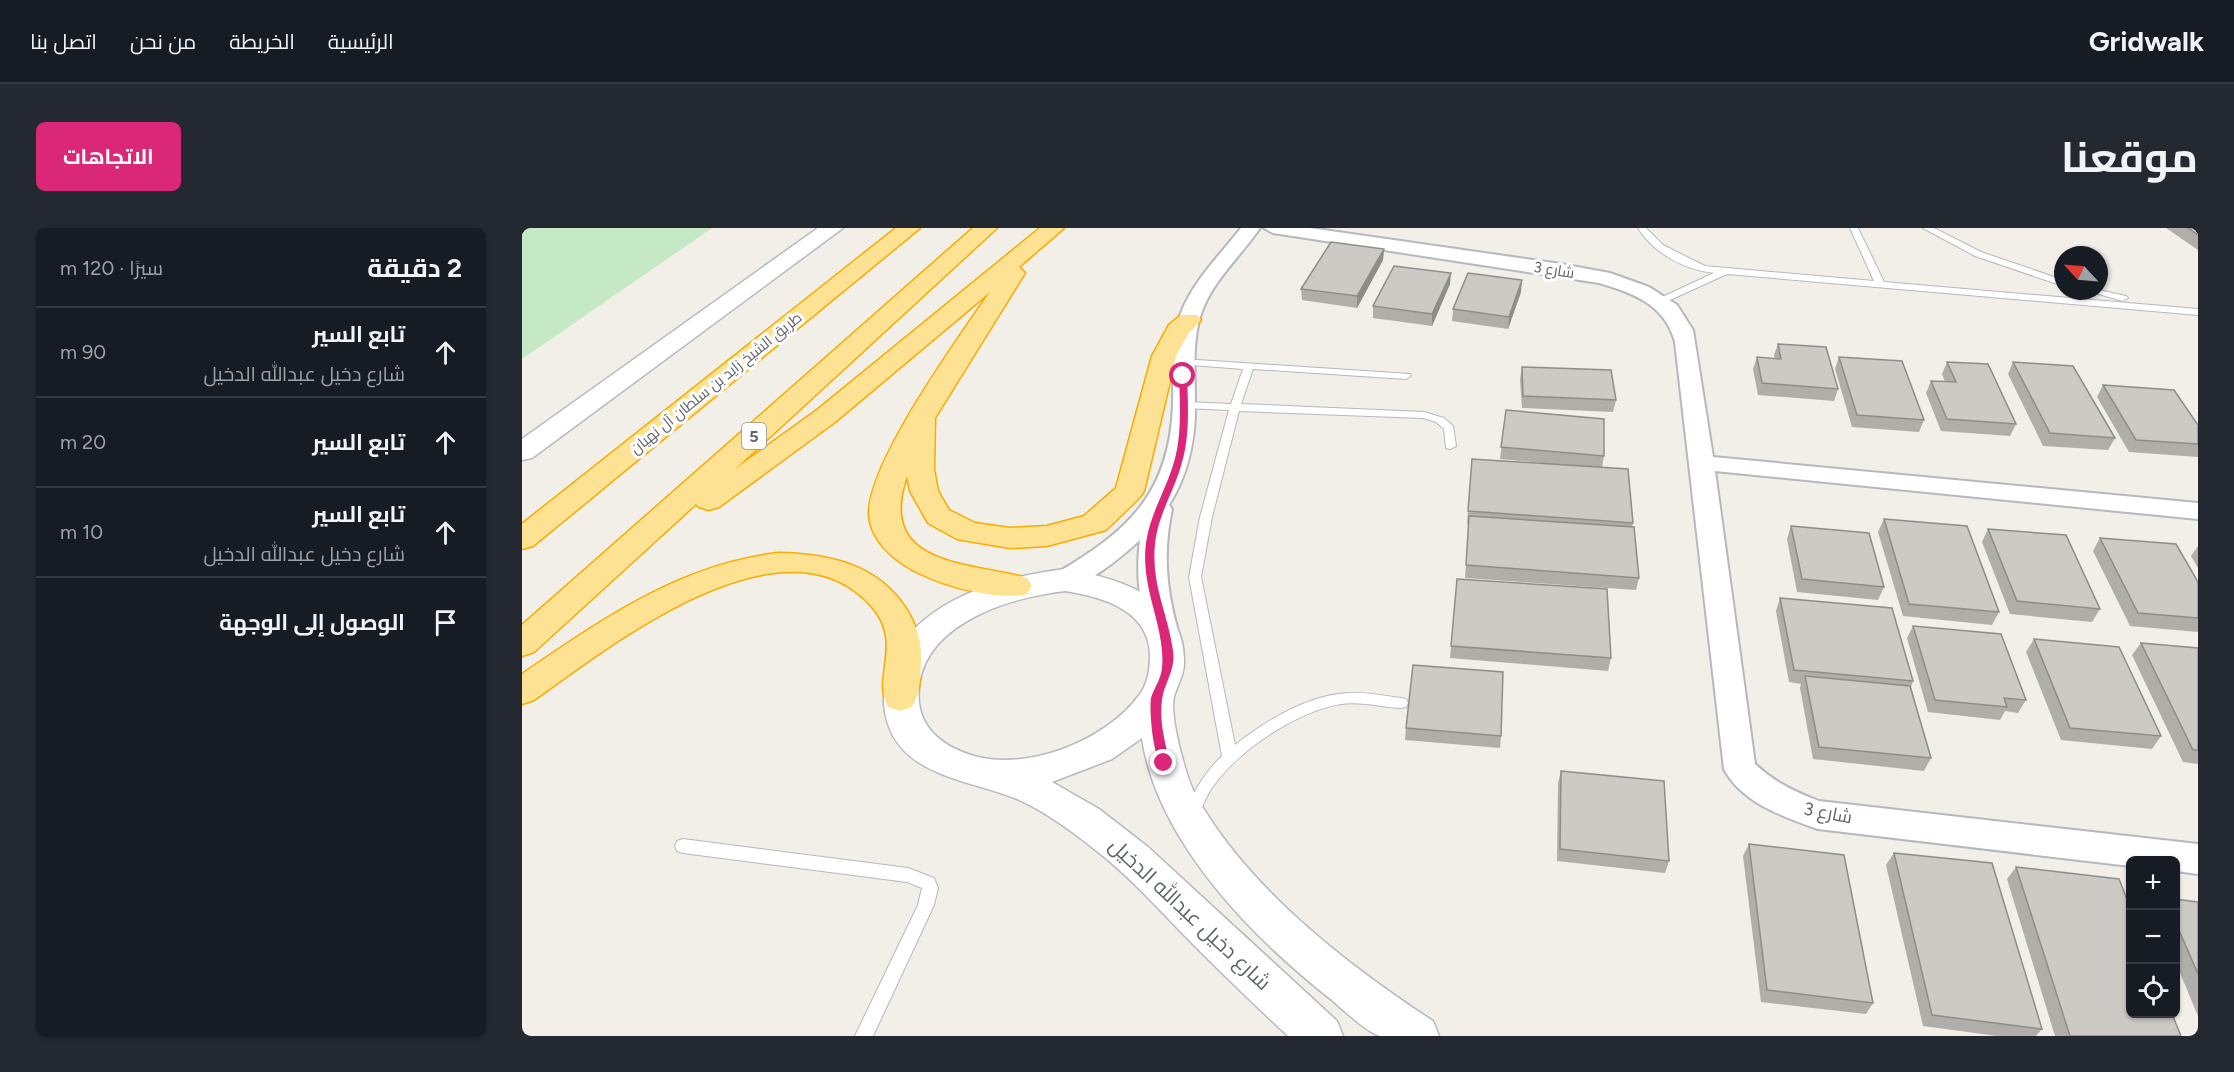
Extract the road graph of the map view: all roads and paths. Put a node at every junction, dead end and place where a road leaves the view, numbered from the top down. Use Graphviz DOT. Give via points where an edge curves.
graph roads {
  1 [pos="832,228"];
  2 [pos="909,228"];
  3 [pos="986,228"];
  4 [pos="1053,228"];
  5 [pos="1251,228"];
  6 [pos="1273,228"];
  7 [pos="1640,228"];
  8 [pos="1854,228"];
  9 [pos="1928,228"];
  10 [pos="1029,248"];
  11 [pos="1725,272"];
  12 [pos="2054,280"];
  13 [pos="1880,283"];
  14 [pos="2108,295"];
  15 [pos="1661,301"];
  16 [pos="2178,311"];
  17 [pos="2198,312"];
  18 [pos="1189,320"];
  19 [pos="1183,362"];
  20 [pos="1248,368"];
  21 [pos="1406,376"];
  22 [pos="1184,405"];
  23 [pos="1235,407"];
  24 [pos="922,418"];
  25 [pos="1450,446"];
  26 [pos="522,452"];
  27 [pos="1703,463"];
  28 [pos="1160,504"];
  29 [pos="2198,511"];
  30 [pos="522,539"];
  31 [pos="614,563"];
  32 [pos="1065,580"];
  33 [pos="1016,586"];
  34 [pos="1164,631"];
  35 [pos="522,644"];
  36 [pos="522,691"];
  37 [pos="900,698"];
  38 [pos="1156,698"];
  39 [pos="1401,703"];
  40 [pos="1230,760"];
  41 [pos="986,773"];
  42 [pos="1189,818"];
  43 [pos="683,846"];
  44 [pos="2198,859"];
  45 [pos="864,1036"];
  46 [pos="1321,1036"];
  47 [pos="1417,1036"];
  1 -- 26 [label="street"];
  2 -- 30 [label="highway, طريق الشيخ زايد بن سلطان آل نهيان"];
  3 -- 31 [label="highway, 5"];
  4 -- 10 [label="highway"];
  5 -- 18 [label="street" via="1197,298"];
  6 -- 15 [label="street, شارع 3" via="1580,274 1639,290"];
  7 -- 11 [label="lane" via="1681,261"];
  8 -- 13 [label="lane"];
  9 -- 12 [label="lane" via="1978,254"];
  10 -- 24 [label="highway"];
  10 -- 31 [label="highway" via="818,422 702,506"];
  11 -- 13 [label="lane"];
  11 -- 15 [label="lane"];
  13 -- 16 [label="lane"];
  14 -- 16 [label="lane"];
  15 -- 27 [label="street, شارع 3" via="1682,328 1686,342"];
  16 -- 17 [label="lane"];
  18 -- 19 [label="street"];
  18 -- 24 [label="highway" via="1178,330 1164,356 1130,491 1095,523 1047,536 1010,538 968,532 938,516 924,491 920,470"];
  19 -- 20 [label="lane"];
  19 -- 22 [label="street"];
  20 -- 21 [label="lane"];
  20 -- 23 [label="lane"];
  22 -- 23 [label="lane"];
  22 -- 28 [label="street" via="1179,459"];
  23 -- 25 [label="lane" via="1424,415 1449,428"];
  23 -- 40 [label="lane" via="1206,517 1195,577"];
  24 -- 33 [label="highway" via="890,479 883,506 892,536 909,555 939,571 975,582"];
  27 -- 29 [label="street"];
  27 -- 44 [label="street, شارع 3" via="1740,769 1758,789 1818,815"];
  28 -- 32 [label="street" via="1122,544"];
  28 -- 34 [label="street" via="1151,544 1151,587"];
  31 -- 35 [label="highway, 5"];
  32 -- 33 [label="street"];
  32 -- 34 [label="street" via="1107,588 1136,600"];
  33 -- 37 [label="street" via="966,606 944,620 912,657 903,677"];
  34 -- 38 [label="street" via="1168,652 1166,675"];
  36 -- 37 [label="highway" via="592,643 693,584 738,570 783,563 853,574 873,587 900,626 905,647"];
  37 -- 41 [label="street" via="904,719 915,739 933,755"];
  38 -- 41 [label="street" via="1140,721 1116,741 1086,757 1019,774"];
  38 -- 42 [label="street" via="1164,763"];
  39 -- 40 [label="lane" via="1343,698 1312,705 1253,740"];
  40 -- 42 [label="lane" via="1209,780"];
  41 -- 46 [label="street, شارع دخيل عبدالله الدخيل" via="1052,798 1135,858"];
  42 -- 47 [label="street" via="1243,890 1305,954"];
  43 -- 45 [label="lane" via="908,875 928,883 926,905"];
}
